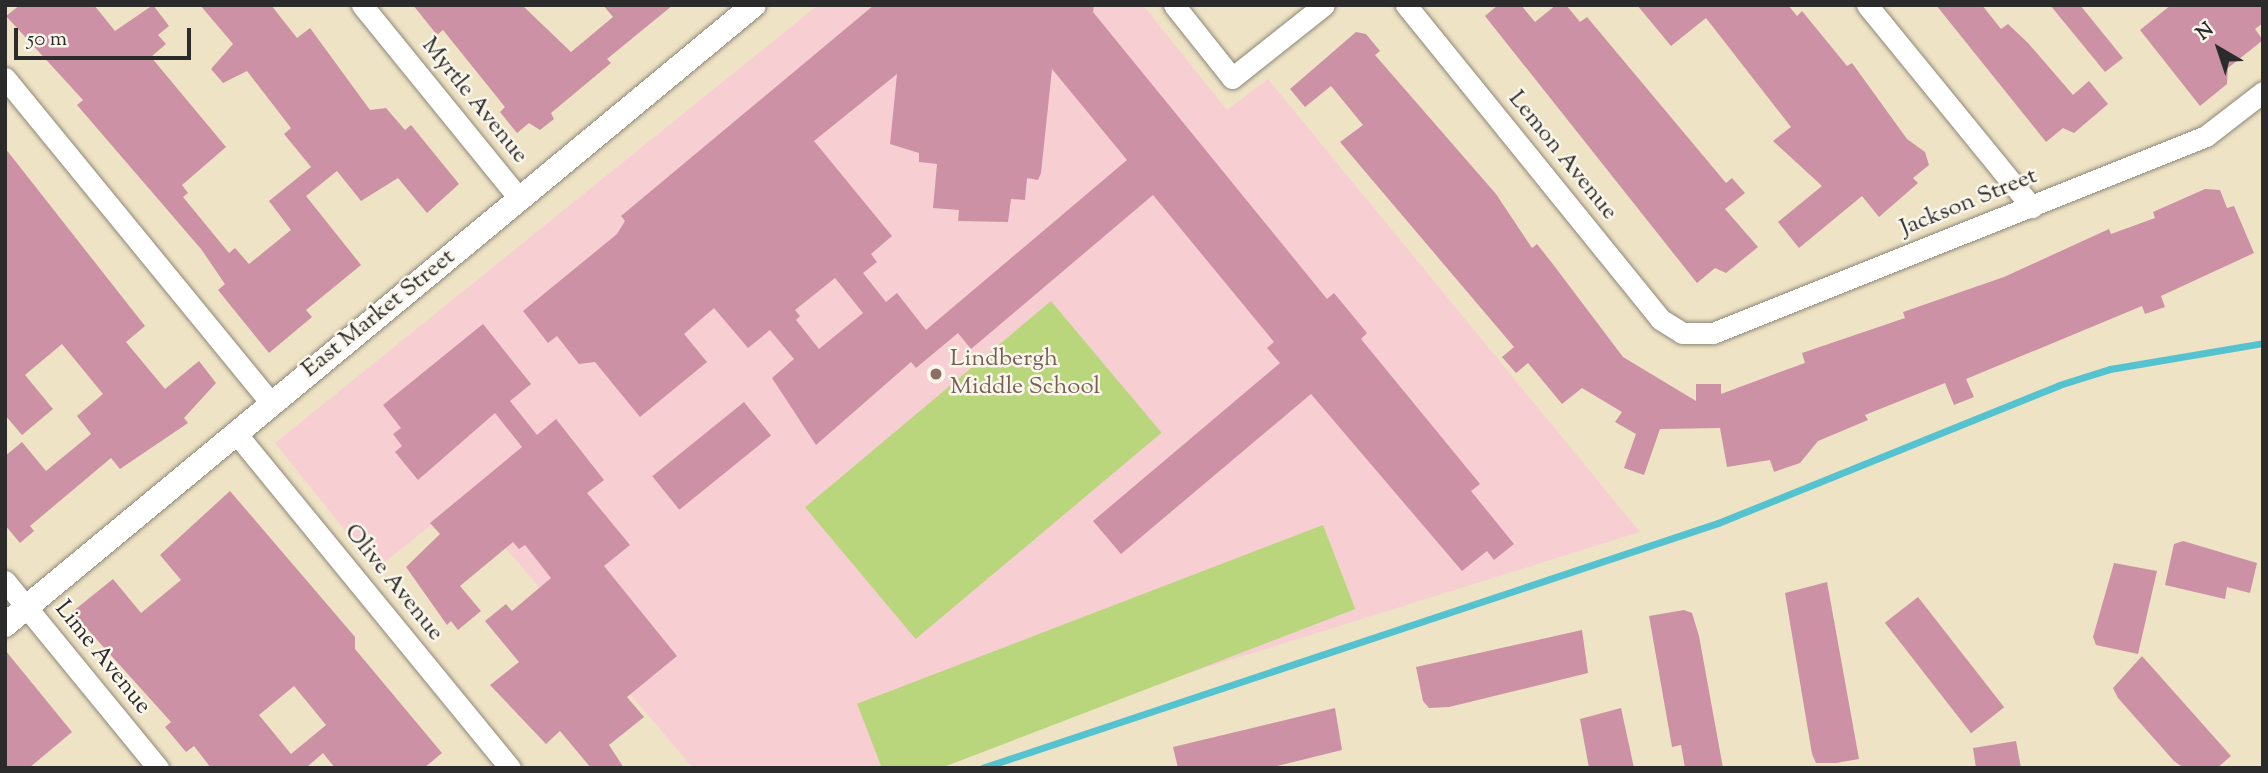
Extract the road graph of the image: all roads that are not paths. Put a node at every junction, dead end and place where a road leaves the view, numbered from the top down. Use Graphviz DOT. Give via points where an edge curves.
graph roads {
  1 [pos="362,5"];
  2 [pos="754,5"];
  3 [pos="1174,5"];
  4 [pos="1324,5"];
  5 [pos="1406,5"];
  6 [pos="1867,5"];
  7 [pos="5,78"];
  8 [pos="2263,92"];
  9 [pos="519,198"];
  10 [pos="2032,207"];
  11 [pos="1682,333"];
  12 [pos="271,402"];
  13 [pos="235,432"];
  14 [pos="5,581"];
  15 [pos="27,607"];
  16 [pos="5,625"];
  17 [pos="158,768"];
  18 [pos="510,768"];
  1 -- 9 [label="street, Myrtle Avenue"];
  2 -- 9 [label="street, East Market Street"];
  3 -- 4 [label="street" via="1233,78"];
  5 -- 11 [label="street, Lemon Avenue" via="1660,319"];
  6 -- 10 [label="street"];
  7 -- 12 [label="street"];
  8 -- 10 [label="street, Jackson Street" via="2206,136"];
  9 -- 12 [label="street, East Market Street"];
  10 -- 11 [label="street, Jackson Street" via="1713,333"];
  12 -- 13 [label="street, East Market Street"];
  13 -- 15 [label="street, East Market Street"];
  13 -- 18 [label="street, Olive Avenue"];
  14 -- 15 [label="street, Lime Avenue"];
  15 -- 16 [label="street, East Market Street"];
  15 -- 17 [label="street, Lime Avenue"];
}
